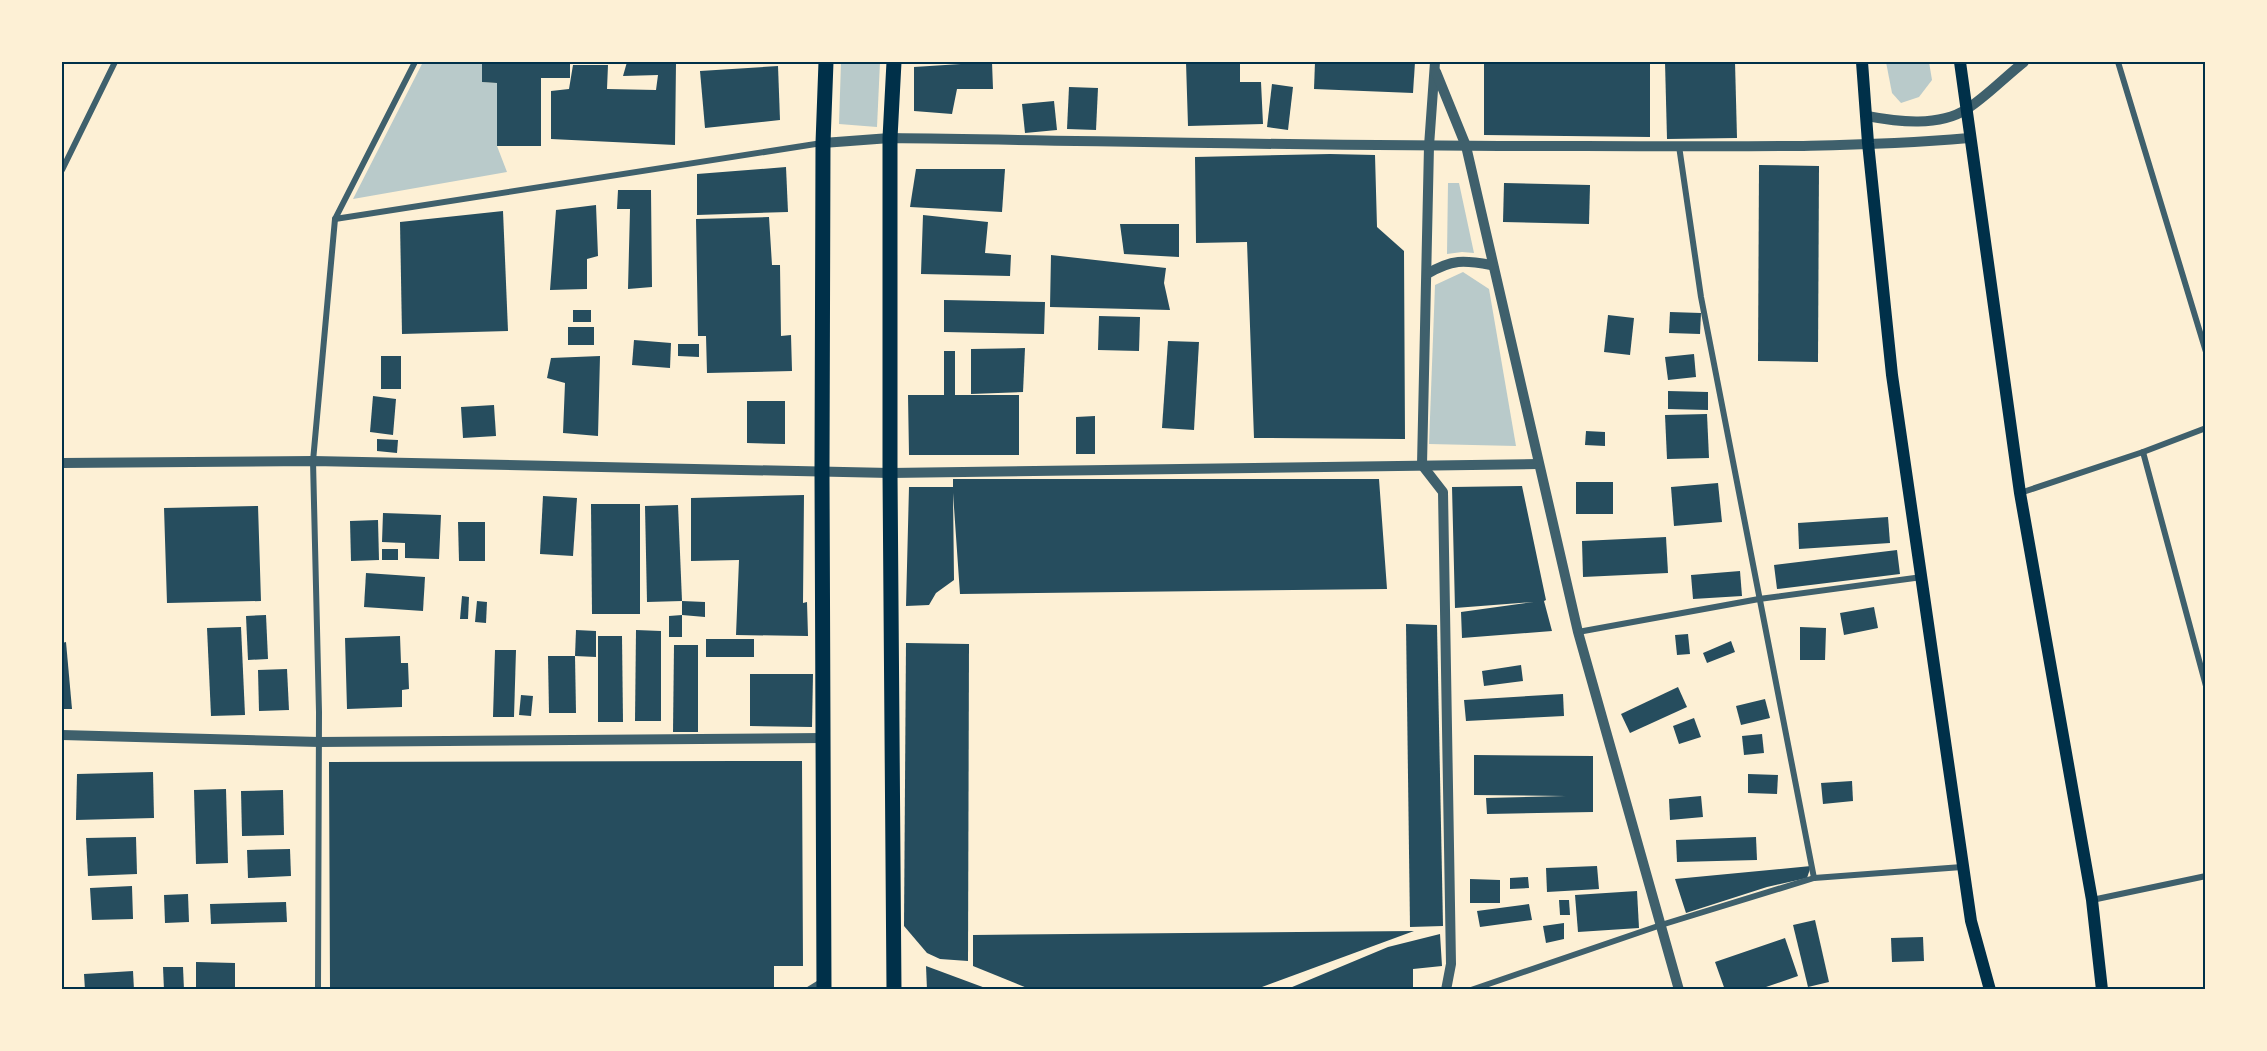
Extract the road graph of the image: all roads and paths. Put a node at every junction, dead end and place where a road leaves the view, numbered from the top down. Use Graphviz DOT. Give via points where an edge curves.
graph roads {
  1 [pos="115,62"];
  2 [pos="415,62"];
  3 [pos="826,62"];
  4 [pos="894,62"];
  5 [pos="1862,62"];
  6 [pos="1960,62"];
  7 [pos="2024,62"];
  8 [pos="2118,62"];
  9 [pos="1435,67"];
  10 [pos="1966,110"];
  11 [pos="1868,116"];
  12 [pos="890,138"];
  13 [pos="1969,138"];
  14 [pos="823,143"];
  15 [pos="1868,143"];
  16 [pos="1429,146"];
  17 [pos="1679,146"];
  18 [pos="1466,147"];
  19 [pos="62,170"];
  20 [pos="335,219"];
  21 [pos="1491,265"];
  22 [pos="1427,274"];
  23 [pos="2205,352"];
  24 [pos="2205,428"];
  25 [pos="2143,452"];
  26 [pos="313,461"];
  27 [pos="62,463"];
  28 [pos="1538,464"];
  29 [pos="1422,465"];
  30 [pos="822,472"];
  31 [pos="890,473"];
  32 [pos="2020,492"];
  33 [pos="1923,577"];
  34 [pos="1759,599"];
  35 [pos="1578,632"];
  36 [pos="2205,686"];
  37 [pos="62,735"];
  38 [pos="824,738"];
  39 [pos="319,742"];
  40 [pos="1962,867"];
  41 [pos="2205,876"];
  42 [pos="1814,878"];
  43 [pos="2091,900"];
  44 [pos="1661,925"];
  45 [pos="824,985"];
  46 [pos="318,990"];
  47 [pos="808,990"];
  48 [pos="894,990"];
  49 [pos="1446,990"];
  50 [pos="1471,990"];
  51 [pos="1679,990"];
  52 [pos="1990,990"];
  53 [pos="2102,990"];
  1 -- 19 [label="street"];
  2 -- 20 [label="street"];
  3 -- 14 [label="main road"];
  4 -- 12 [label="main road"];
  5 -- 11 [label="main road"];
  6 -- 10 [label="main road"];
  7 -- 10 [label="street"];
  8 -- 23 [label="street"];
  9 -- 16 [label="street"];
  9 -- 18 [label="street"];
  10 -- 11 [label="street" via="1930,120"];
  10 -- 13 [label="main road"];
  11 -- 15 [label="main road"];
  12 -- 14 [label="street"];
  12 -- 16 [label="street"];
  12 -- 31 [label="main road"];
  13 -- 15 [label="street"];
  13 -- 32 [label="main road"];
  14 -- 20 [label="street"];
  14 -- 30 [label="main road"];
  15 -- 17 [label="street"];
  15 -- 33 [label="main road" via="1893,375"];
  16 -- 18 [label="street"];
  16 -- 22 [label="street"];
  17 -- 18 [label="street"];
  17 -- 34 [label="street" via="1701,297"];
  18 -- 21 [label="street"];
  20 -- 26 [label="street"];
  21 -- 22 [label="street" via="1454,261"];
  21 -- 28 [label="street"];
  22 -- 29 [label="street"];
  24 -- 25 [label="street"];
  25 -- 32 [label="street"];
  25 -- 36 [label="street"];
  26 -- 27 [label="street"];
  26 -- 30 [label="street"];
  26 -- 39 [label="street"];
  28 -- 29 [label="street"];
  28 -- 35 [label="street"];
  29 -- 31 [label="street"];
  29 -- 49 [label="street" via="1443,492 1451,964"];
  30 -- 31 [label="street"];
  30 -- 38 [label="main road"];
  31 -- 48 [label="main road"];
  32 -- 43 [label="main road"];
  33 -- 34 [label="street"];
  33 -- 40 [label="main road"];
  34 -- 35 [label="street"];
  34 -- 42 [label="street"];
  35 -- 44 [label="street"];
  37 -- 39 [label="street"];
  38 -- 39 [label="street"];
  38 -- 45 [label="main road"];
  39 -- 46 [label="street"];
  40 -- 42 [label="street"];
  40 -- 52 [label="main road" via="1971,921"];
  41 -- 43 [label="street"];
  42 -- 44 [label="street"];
  43 -- 53 [label="main road"];
  44 -- 50 [label="street"];
  44 -- 51 [label="street"];
  45 -- 47 [label="street"];
}
